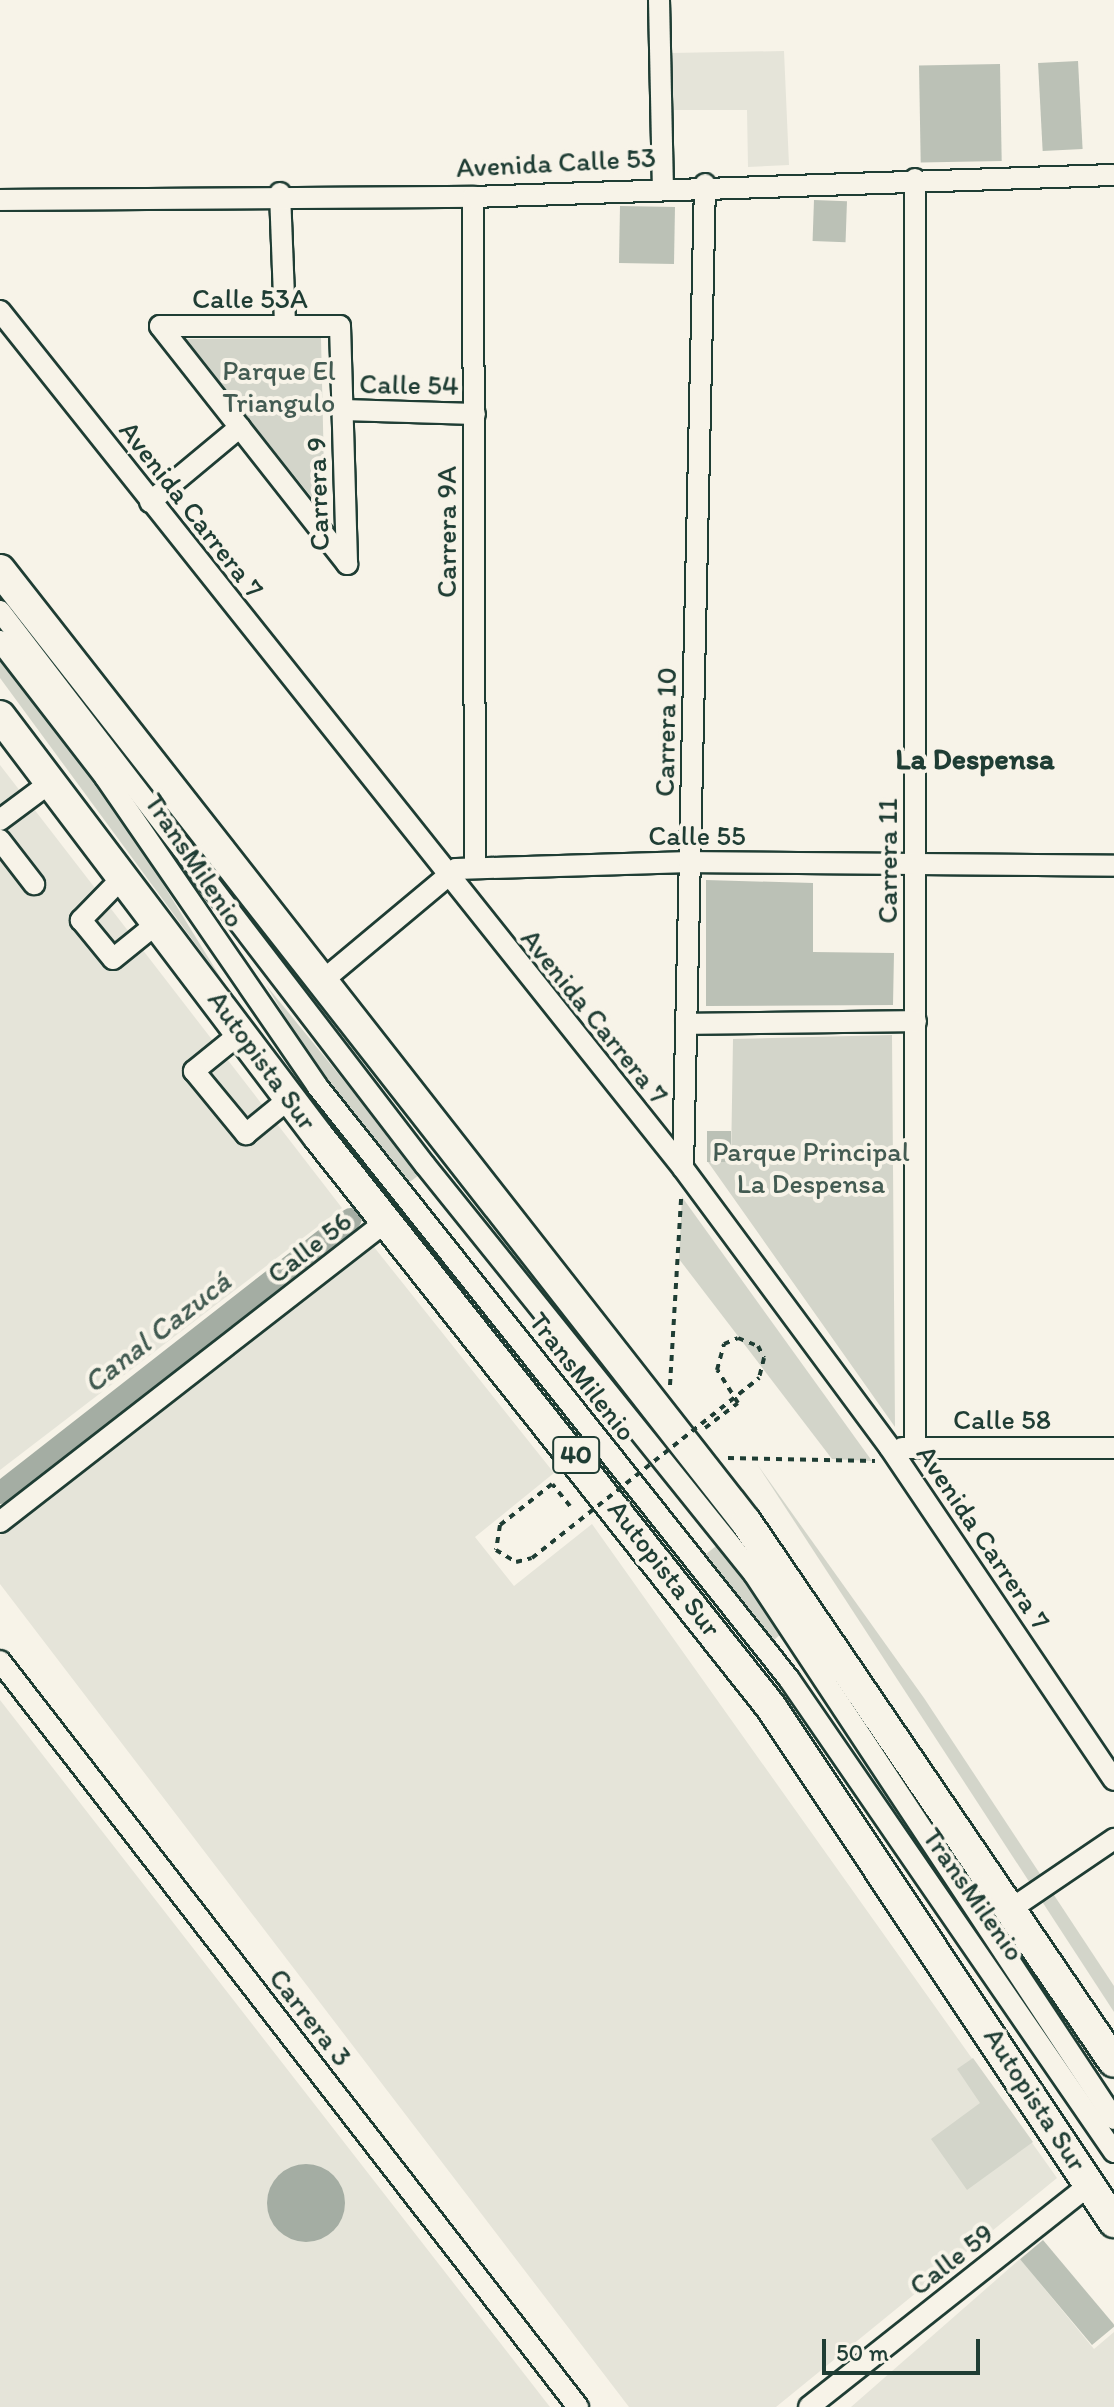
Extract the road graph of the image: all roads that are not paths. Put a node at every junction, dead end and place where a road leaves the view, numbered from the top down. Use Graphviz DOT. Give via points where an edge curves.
graph roads {
  1 [pos="659,0"];
  2 [pos="1114,175"];
  3 [pos="915,179"];
  4 [pos="705,184"];
  5 [pos="663,185"];
  6 [pos="280,193"];
  7 [pos="473,197"];
  8 [pos="0,200"];
  9 [pos="0,311"];
  10 [pos="285,326"];
  11 [pos="340,326"];
  12 [pos="343,410"];
  13 [pos="475,414"];
  14 [pos="240,427"];
  15 [pos="150,502"];
  16 [pos="0,570"];
  17 [pos="0,611"];
  18 [pos="0,641"];
  19 [pos="0,716"];
  20 [pos="51,782"];
  21 [pos="0,820"];
  22 [pos="0,840"];
  23 [pos="690,862"];
  24 [pos="915,864"];
  25 [pos="1114,866"];
  26 [pos="475,868"];
  27 [pos="124,876"];
  28 [pos="446,878"];
  29 [pos="34,884"];
  30 [pos="160,921"];
  31 [pos="321,982"];
  32 [pos="916,1021"];
  33 [pos="686,1024"];
  34 [pos="242,1032"];
  35 [pos="290,1098"];
  36 [pos="683,1168"];
  37 [pos="387,1221"];
  38 [pos="915,1447"];
  39 [pos="1114,1448"];
  40 [pos="895,1455"];
  41 [pos="0,1522"];
  42 [pos="0,1661"];
  43 [pos="1114,1780"];
  44 [pos="1114,1839"];
  45 [pos="1011,1909"];
  46 [pos="1114,2062"];
  47 [pos="1114,2119"];
  48 [pos="1114,2152"];
  49 [pos="1090,2184"];
  50 [pos="1114,2222"];
  51 [pos="566,2403"];
  52 [pos="809,2407"];
  1 -- 5 [label="street"];
  2 -- 3 [label="street, Avenida Calle 53"];
  3 -- 4 [label="street, Avenida Calle 53"];
  3 -- 24 [label="street, Carrera 11"];
  4 -- 5 [label="street, Avenida Calle 53"];
  4 -- 23 [label="street, Carrera 10"];
  5 -- 7 [label="street, Avenida Calle 53"];
  6 -- 7 [label="street, Avenida Calle 53"];
  6 -- 8 [label="street, Avenida Calle 53"];
  6 -- 10 [label="street"];
  7 -- 13 [label="street, Carrera 9A"];
  9 -- 15 [label="street, Avenida Carrera 7"];
  10 -- 11 [label="street, Calle 53A"];
  10 -- 14 [label="street, Calle 53A" via="160,326"];
  11 -- 12 [label="street, Carrera 9"];
  12 -- 13 [label="street, Calle 54"];
  12 -- 14 [label="street, Carrera 9" via="347,564"];
  13 -- 26 [label="street, Carrera 9A"];
  14 -- 15 [label="street"];
  15 -- 28 [label="street, Avenida Carrera 7"];
  16 -- 31 [label="highway"];
  17 -- 47 [label="street, TransMilenio" via="425,1165 754,1574"];
  18 -- 48 [label="street, TransMilenio" via="105,777 317,1086 789,1679"];
  19 -- 20 [label="highway, Autopista Sur / 40"];
  20 -- 21 [label="street"];
  20 -- 27 [label="highway, Autopista Sur / 40"];
  22 -- 29 [label="street"];
  23 -- 24 [label="street, Calle 55"];
  23 -- 26 [label="street, Calle 55"];
  23 -- 33 [label="street, Carrera 10"];
  24 -- 25 [label="street, Calle 55"];
  24 -- 32 [label="street, Carrera 11"];
  26 -- 28 [label="street, Calle 55"];
  27 -- 30 [label="highway, Autopista Sur / 40"];
  27 -- 30 [label="street" via="81,920 113,959"];
  28 -- 31 [label="street, Calle 55"];
  28 -- 36 [label="street, Avenida Carrera 7"];
  30 -- 34 [label="highway, Autopista Sur / 40"];
  31 -- 45 [label="highway" via="778,1567"];
  32 -- 33 [label="street"];
  32 -- 38 [label="street, Carrera 11"];
  33 -- 36 [label="street, Carrera 10"];
  34 -- 35 [label="highway, Autopista Sur / 40"];
  34 -- 35 [label="street" via="194,1071 246,1134"];
  35 -- 37 [label="highway, Autopista Sur / 40"];
  36 -- 40 [label="street, Avenida Carrera 7"];
  37 -- 41 [label="street, Calle 56"];
  37 -- 49 [label="highway, Autopista Sur / 40" via="771,1707"];
  38 -- 39 [label="street, Calle 58"];
  38 -- 40 [label="street, Calle 58"];
  40 -- 43 [label="street, Avenida Carrera 7"];
  42 -- 51 [label="street, Carrera 3"];
  44 -- 45 [label="street"];
  45 -- 46 [label="highway"];
  49 -- 50 [label="highway, Autopista Sur / 40"];
  49 -- 52 [label="street, Calle 59"];
}
